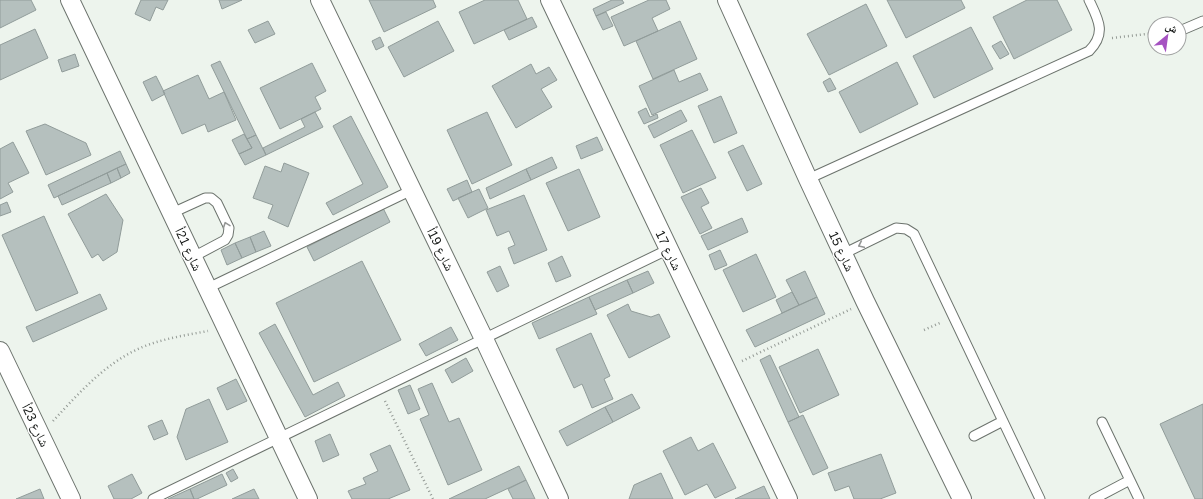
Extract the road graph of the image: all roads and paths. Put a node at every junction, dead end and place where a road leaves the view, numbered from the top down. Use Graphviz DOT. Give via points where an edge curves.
graph roads {
  1 [pos="70,0"];
  2 [pos="320,0"];
  3 [pos="550,0"];
  4 [pos="1089,0"];
  5 [pos="730,1"];
  6 [pos="1203,20"];
  7 [pos="1187,28"];
  8 [pos="1147,34"];
  9 [pos="1098,39"];
  10 [pos="808,179"];
  11 [pos="412,190"];
  12 [pos="172,213"];
  13 [pos="668,249"];
  14 [pos="843,254"];
  15 [pos="193,257"];
  16 [pos="208,288"];
  17 [pos="865,301"];
  18 [pos="953,316"];
  19 [pos="226,328"];
  20 [pos="924,330"];
  21 [pos="484,339"];
  22 [pos="0,350"];
  23 [pos="726,369"];
  24 [pos="380,389"];
  25 [pos="1003,421"];
  26 [pos="1102,422"];
  27 [pos="40,434"];
  28 [pos="974,436"];
  29 [pos="279,438"];
  30 [pos="1130,480"];
  31 [pos="71,499"];
  32 [pos="153,499"];
  33 [pos="308,499"];
  34 [pos="433,499"];
  35 [pos="559,499"];
  36 [pos="788,499"];
  37 [pos="962,499"];
  38 [pos="1040,499"];
  39 [pos="1094,499"];
  40 [pos="1139,499"];
  1 -- 12 [label="street, شارع 21أ"];
  2 -- 11 [label="street, شارع 19أ"];
  3 -- 13 [label="street, شارع 17"];
  4 -- 9 [label="lane" via="1100,26"];
  5 -- 10 [label="street, شارع 15"];
  6 -- 7 [label="lane"];
  8 -- 9 [label="path"];
  9 -- 10 [label="lane" via="1090,51 1082,55"];
  10 -- 14 [label="street, شارع 15"];
  11 -- 16 [label="lane"];
  11 -- 21 [label="street, شارع 19أ"];
  12 -- 15 [label="street, شارع 21أ"];
  15 -- 12 [label="lane, one-way" via="225,240 229,228 212,198 205,198"];
  13 -- 21 [label="lane"];
  13 -- 23 [label="street, شارع 17"];
  14 -- 17 [label="street, شارع 15"];
  18 -- 14 [label="lane, one-way" via="914,234 910,231 896,228"];
  15 -- 16 [label="street, شارع 21أ"];
  16 -- 19 [label="street, شارع 21أ"];
  17 -- 23 [label="path"];
  17 -- 37 [label="street, شارع 15"];
  18 -- 20 [label="path"];
  18 -- 25 [label="lane"];
  19 -- 27 [label="path" via="167,339 124,356 88,384"];
  19 -- 29 [label="street, شارع 21أ"];
  21 -- 24 [label="lane"];
  21 -- 35 [label="street, شارع 19أ"];
  22 -- 27 [label="street, شارع 23أ"];
  23 -- 36 [label="street, شارع 17"];
  24 -- 29 [label="lane"];
  24 -- 34 [label="path"];
  25 -- 28 [label="lane"];
  25 -- 38 [label="lane"];
  26 -- 30 [label="lane"];
  27 -- 31 [label="street, شارع 23أ"];
  29 -- 32 [label="lane"];
  29 -- 33 [label="street, شارع 21أ"];
  30 -- 39 [label="lane"];
  30 -- 40 [label="lane"];
}
